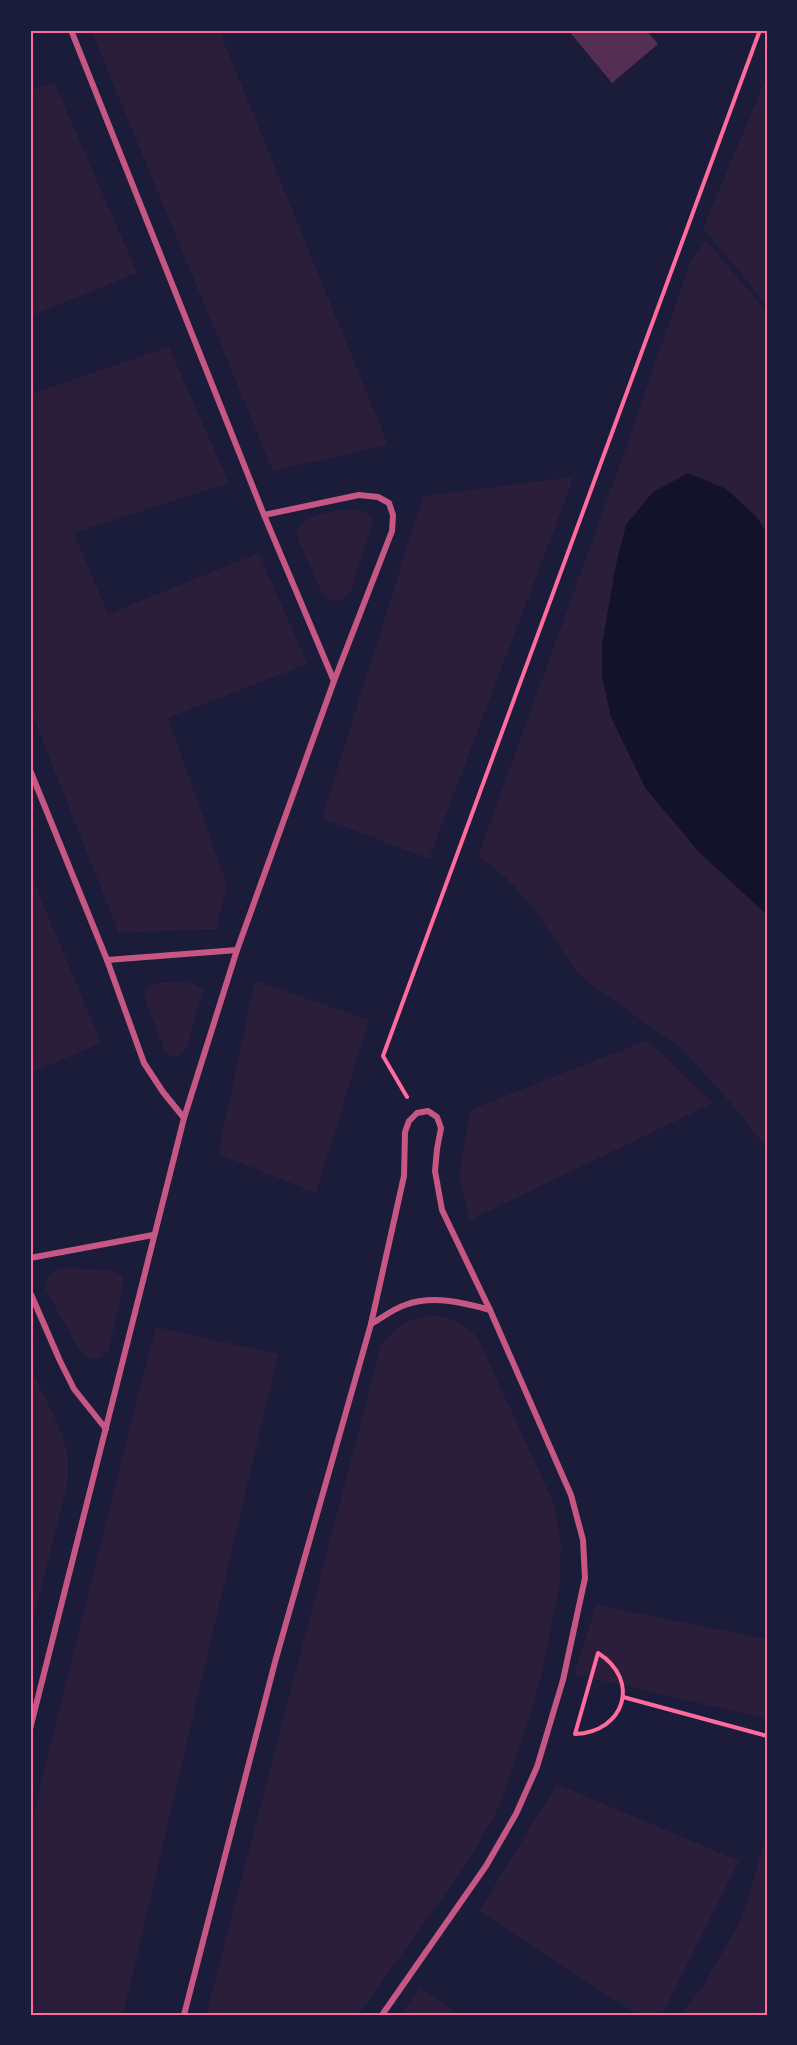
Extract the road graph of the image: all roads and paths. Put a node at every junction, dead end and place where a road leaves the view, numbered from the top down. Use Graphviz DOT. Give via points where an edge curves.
graph roads {
  1 [pos="71,30"];
  2 [pos="760,30"];
  3 [pos="264,515"];
  4 [pos="334,681"];
  5 [pos="30,770"];
  6 [pos="237,950"];
  7 [pos="107,960"];
  8 [pos="417,1113"];
  9 [pos="184,1118"];
  10 [pos="153,1235"];
  11 [pos="30,1258"];
  12 [pos="30,1292"];
  13 [pos="490,1310"];
  14 [pos="371,1324"];
  15 [pos="106,1429"];
  16 [pos="623,1696"];
  17 [pos="30,1729"];
  18 [pos="767,1736"];
  19 [pos="184,2015"];
  20 [pos="382,2015"];
  1 -- 3 [label="street"];
  2 -- 8 [label="path" via="383,1056"];
  3 -- 4 [label="street"];
  3 -- 4 [label="street" via="359,495 389,503 392,531"];
  4 -- 6 [label="street"];
  5 -- 7 [label="street"];
  6 -- 7 [label="street"];
  6 -- 9 [label="street"];
  7 -- 9 [label="street" via="144,1063"];
  8 -- 13 [label="street" via="428,1111 437,1117 441,1128 435,1171 442,1210"];
  8 -- 14 [label="street" via="405,1132 404,1176"];
  9 -- 10 [label="street"];
  10 -- 11 [label="street"];
  10 -- 15 [label="street"];
  12 -- 15 [label="street" via="74,1389"];
  13 -- 14 [label="street" via="462,1302 428,1300 404,1305"];
  13 -- 20 [label="street" via="571,1495 583,1540 585,1578 563,1680 537,1767 516,1814 486,1866"];
  14 -- 19 [label="street" via="275,1662"];
  15 -- 17 [label="street"];
  16 -- 16 [label="path" via="617,1670 598,1653 574,1734 601,1729 612,1721"];
  16 -- 18 [label="path"];
}
